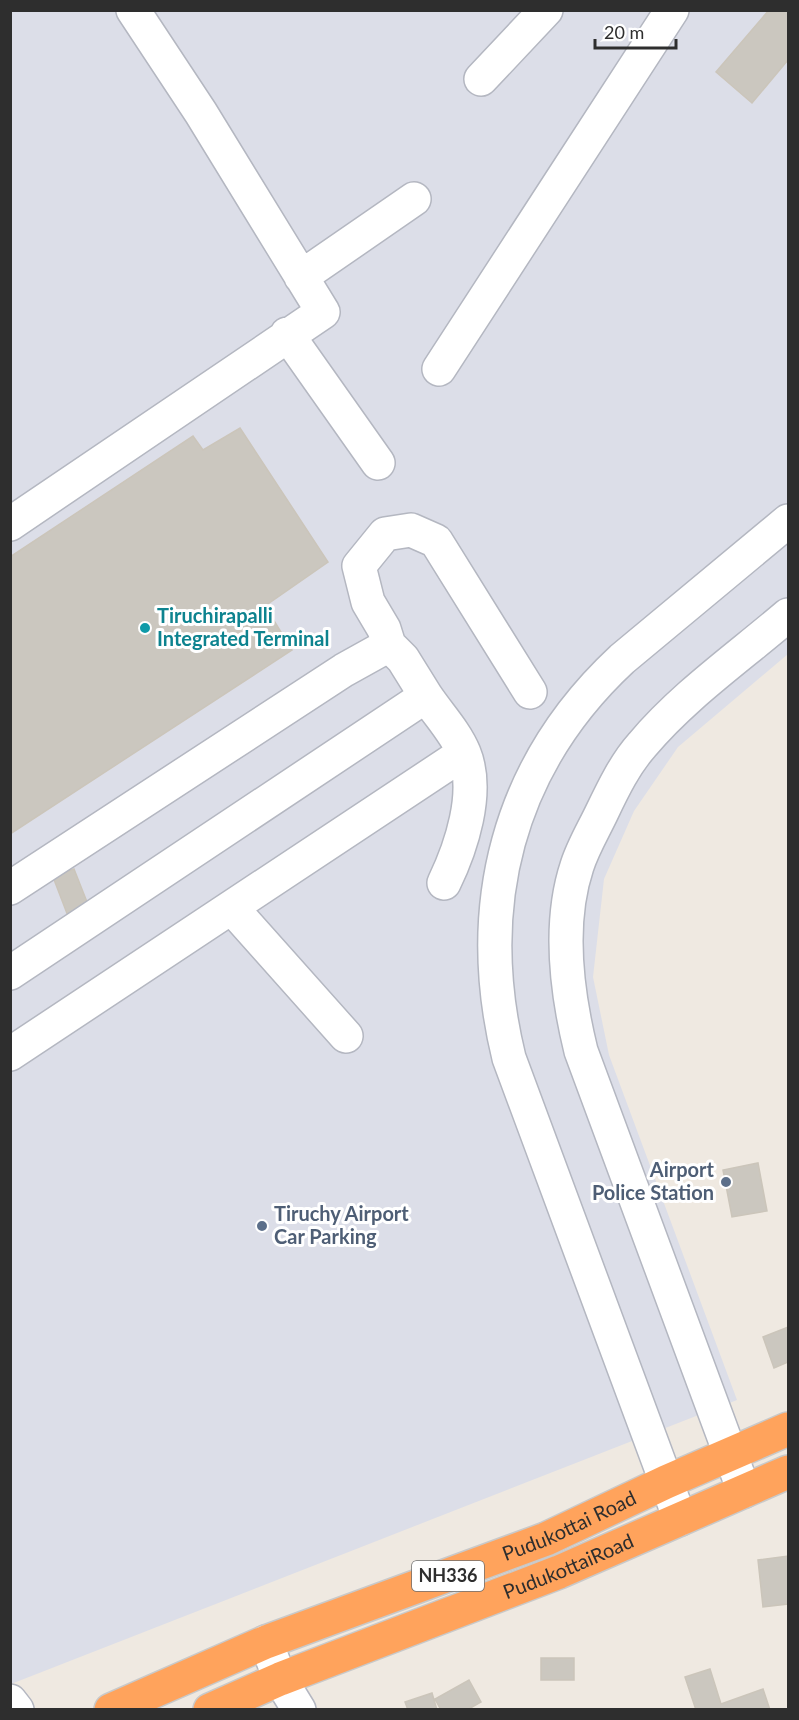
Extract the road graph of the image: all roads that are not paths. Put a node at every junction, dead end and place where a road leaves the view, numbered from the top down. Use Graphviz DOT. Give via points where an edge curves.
graph roads {
  1 [pos="133,10"];
  2 [pos="546,10"];
  3 [pos="672,10"];
  4 [pos="481,79"];
  5 [pos="414,199"];
  6 [pos="302,277"];
  7 [pos="287,334"];
  8 [pos="439,369"];
  9 [pos="378,463"];
  10 [pos="789,521"];
  11 [pos="10,524"];
  12 [pos="789,615"];
  13 [pos="389,645"];
  14 [pos="530,692"];
  15 [pos="426,696"];
  16 [pos="464,753"];
  17 [pos="444,883"];
  18 [pos="10,888"];
  19 [pos="232,908"];
  20 [pos="10,973"];
  21 [pos="346,1036"];
  22 [pos="10,1054"];
  23 [pos="789,1429"];
  24 [pos="729,1455"];
  25 [pos="789,1472"];
  26 [pos="666,1482"];
  27 [pos="744,1491"];
  28 [pos="680,1519"];
  29 [pos="266,1642"];
  30 [pos="280,1679"];
  31 [pos="10,1701"];
  32 [pos="16,1710"];
  33 [pos="111,1710"];
  34 [pos="210,1710"];
  35 [pos="298,1710"];
  1 -- 6 [label="street"];
  2 -- 4 [label="street"];
  3 -- 8 [label="street"];
  5 -- 6 [label="street"];
  6 -- 7 [label="street" via="323,312"];
  7 -- 9 [label="street"];
  7 -- 11 [label="street"];
  10 -- 26 [label="street" via="622,658 571,712 553,738 520,806 495,904 495,980 509,1058"];
  12 -- 24 [label="street" via="669,716 640,747 613,790 577,866 569,907 567,978 581,1051"];
  13 -- 14 [label="street" via="368,602 359,566 385,534 411,530 436,541"];
  13 -- 15 [label="street" via="403,659"];
  13 -- 18 [label="street" via="344,670"];
  15 -- 16 [label="street"];
  15 -- 20 [label="street"];
  16 -- 17 [label="street" via="469,777 467,817 458,853"];
  16 -- 19 [label="street"];
  19 -- 21 [label="street"];
  19 -- 22 [label="street"];
  23 -- 24 [label="highway, Pudukottai Road / NH336"];
  24 -- 26 [label="highway, Pudukottai Road / NH336"];
  24 -- 27 [label="street"];
  25 -- 27 [label="highway, PudukottaiRoad / NH336"];
  26 -- 28 [label="street"];
  26 -- 29 [label="highway, Pudukottai Road / NH336" via="546,1539"];
  27 -- 28 [label="highway, PudukottaiRoad / NH336"];
  28 -- 30 [label="highway, PudukottaiRoad / NH336" via="559,1572"];
  29 -- 30 [label="street"];
  29 -- 33 [label="highway, Pudukottai Road / NH336"];
  30 -- 34 [label="highway, PudukottaiRoad / NH336"];
  30 -- 35 [label="street"];
  31 -- 32 [label="street"];
}
